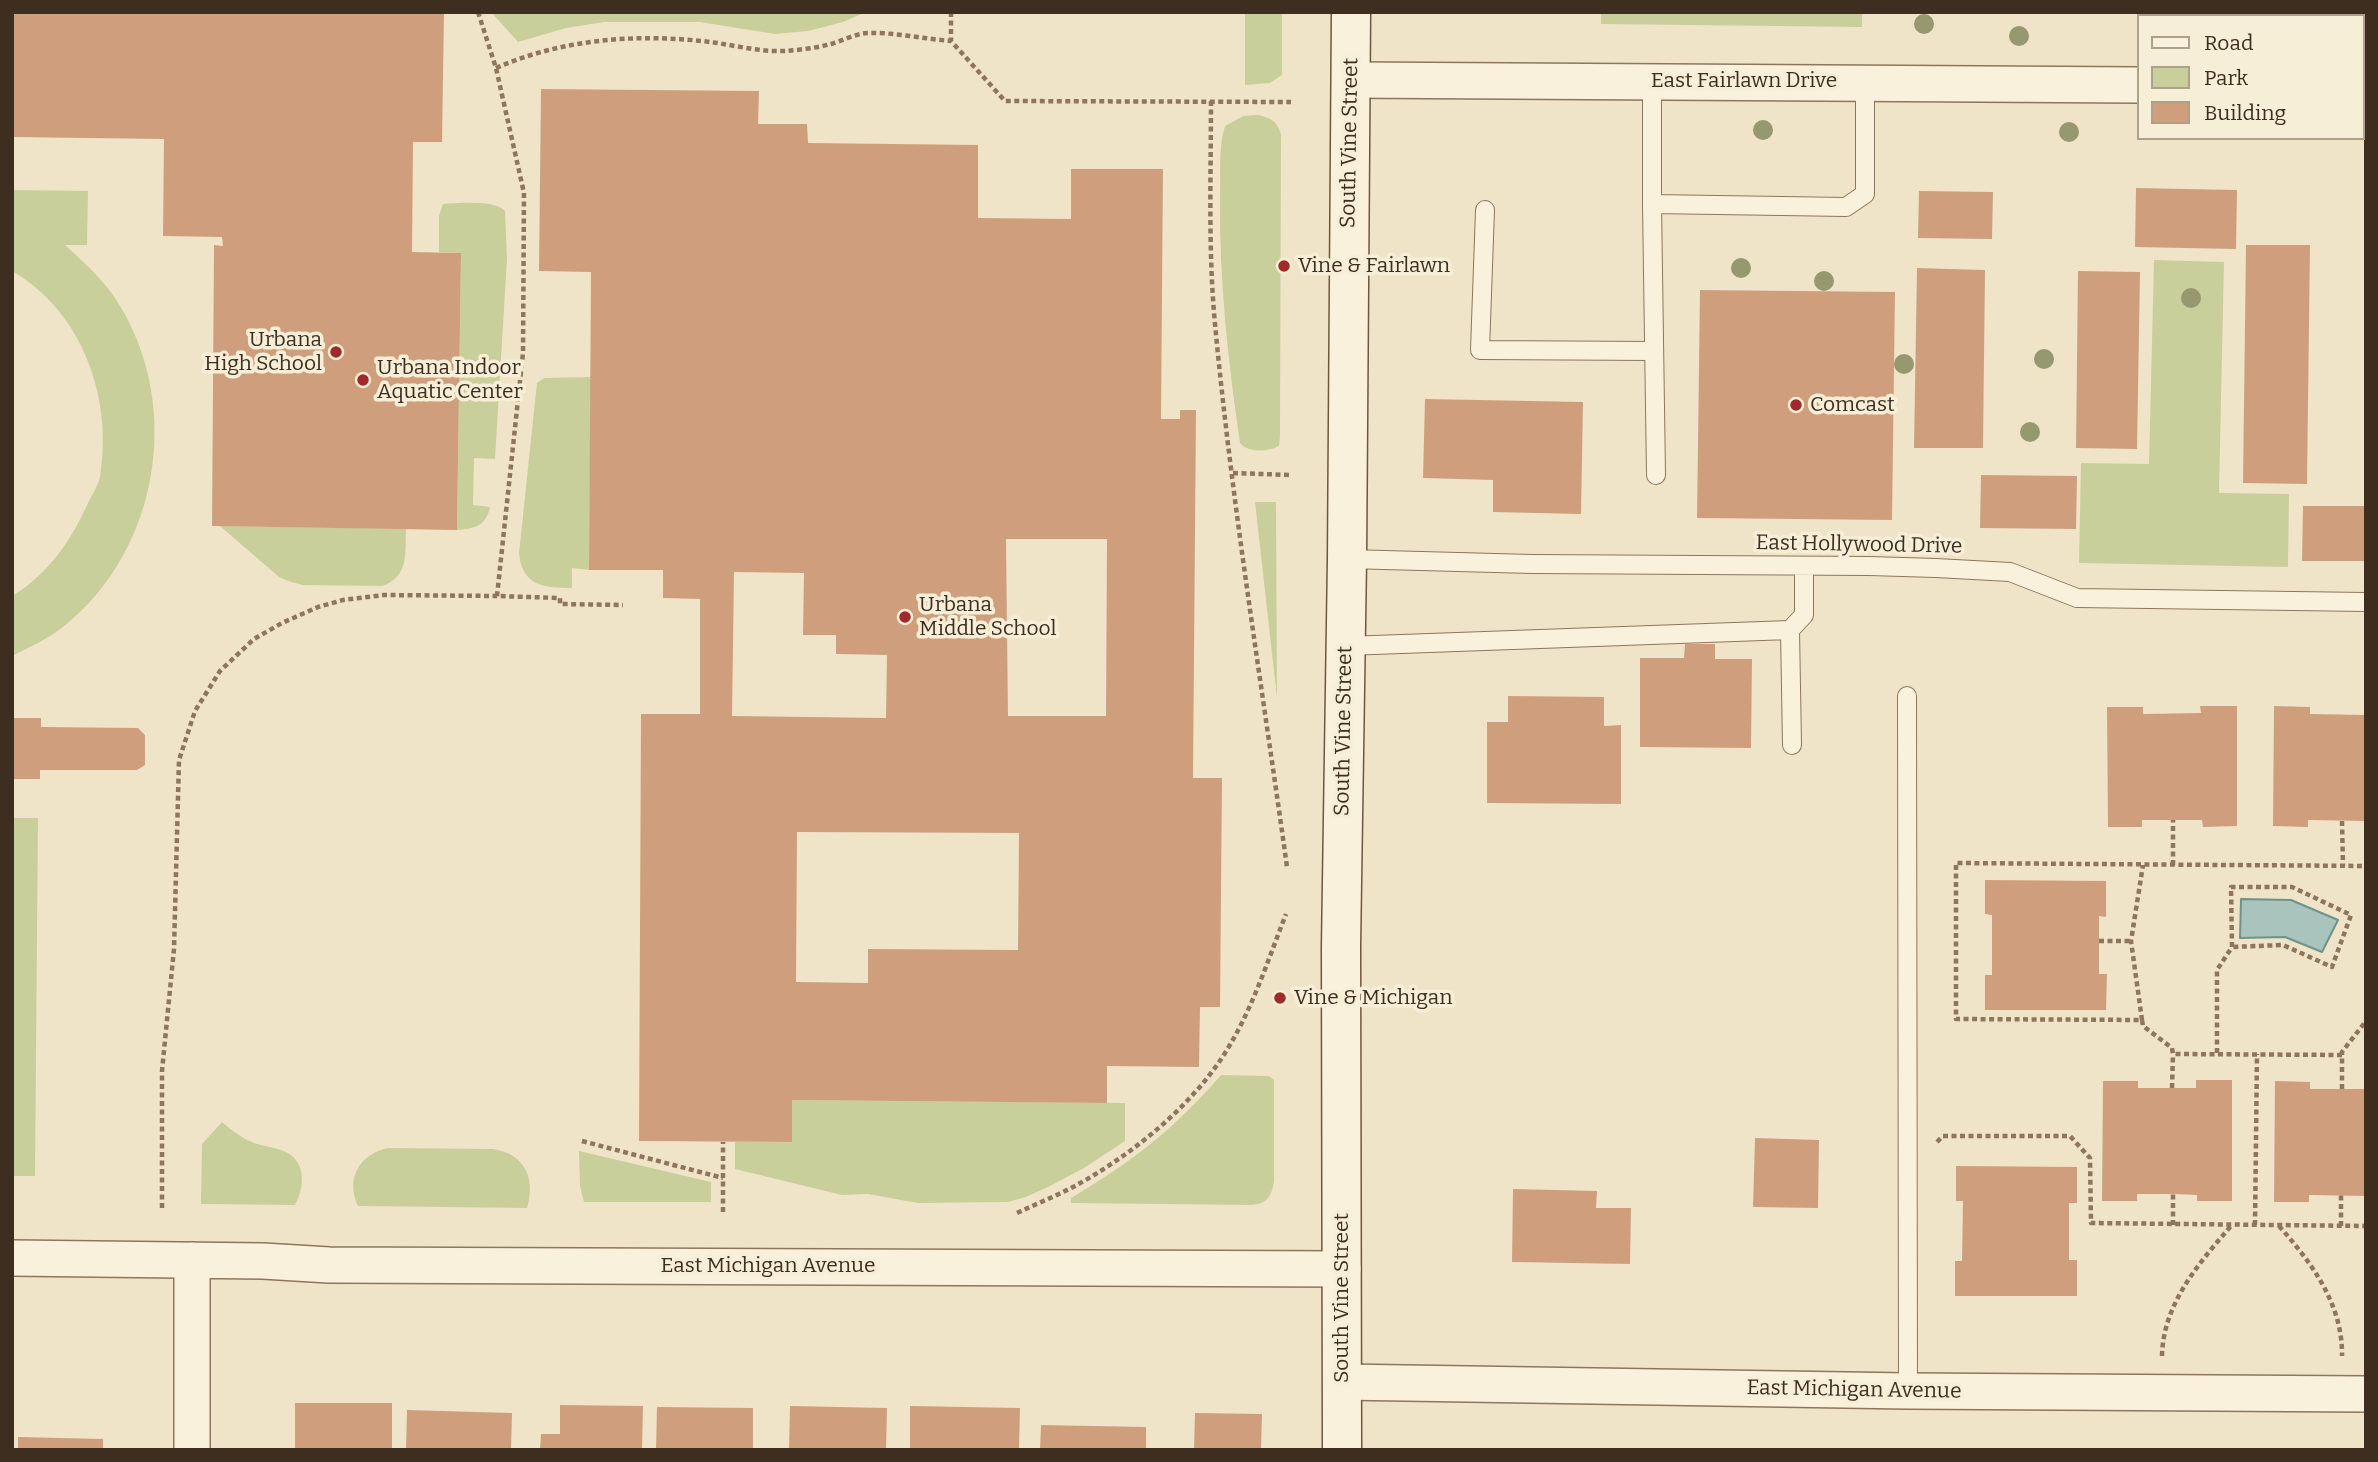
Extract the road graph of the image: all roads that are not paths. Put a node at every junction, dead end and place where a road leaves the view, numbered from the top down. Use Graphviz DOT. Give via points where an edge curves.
graph roads {
  1 [pos="1351,12"];
  2 [pos="1350,80"];
  3 [pos="1652,81"];
  4 [pos="1865,81"];
  5 [pos="2136,85"];
  6 [pos="1652,204"];
  7 [pos="1485,210"];
  8 [pos="1653,351"];
  9 [pos="1656,475"];
  10 [pos="1347,559"];
  11 [pos="1804,566"];
  12 [pos="2366,602"];
  13 [pos="1790,631"];
  14 [pos="1346,646"];
  15 [pos="1907,696"];
  16 [pos="1792,745"];
  17 [pos="12,1258"];
  18 [pos="192,1260"];
  19 [pos="1343,1269"];
  20 [pos="1342,1382"];
  21 [pos="1908,1391"];
  22 [pos="2354,1394"];
  23 [pos="192,1450"];
  24 [pos="1342,1450"];
  1 -- 2 [label="main road, South Vine Street"];
  2 -- 3 [label="street, East Fairlawn Drive"];
  2 -- 10 [label="main road, South Vine Street"];
  3 -- 4 [label="street, East Fairlawn Drive"];
  3 -- 6 [label="lane"];
  4 -- 5 [label="street, East Fairlawn Drive"];
  4 -- 6 [label="lane" via="1865,194 1846,206"];
  6 -- 8 [label="lane"];
  7 -- 8 [label="lane" via="1480,350"];
  8 -- 9 [label="lane"];
  10 -- 11 [label="lane, East Hollywood Drive"];
  10 -- 14 [label="main road, South Vine Street"];
  11 -- 12 [label="lane, East Hollywood Drive" via="2010,572 2077,598"];
  11 -- 13 [label="lane" via="1804,615"];
  13 -- 14 [label="lane"];
  13 -- 16 [label="lane"];
  14 -- 19 [label="main road, South Vine Street" via="1341,947"];
  15 -- 21 [label="lane"];
  17 -- 18 [label="street, East Michigan Avenue"];
  18 -- 19 [label="street, East Michigan Avenue" via="342,1265"];
  18 -- 23 [label="street"];
  19 -- 20 [label="main road, South Vine Street"];
  20 -- 21 [label="street, East Michigan Avenue"];
  20 -- 24 [label="main road, South Vine Street"];
  21 -- 22 [label="street, East Michigan Avenue"];
}
